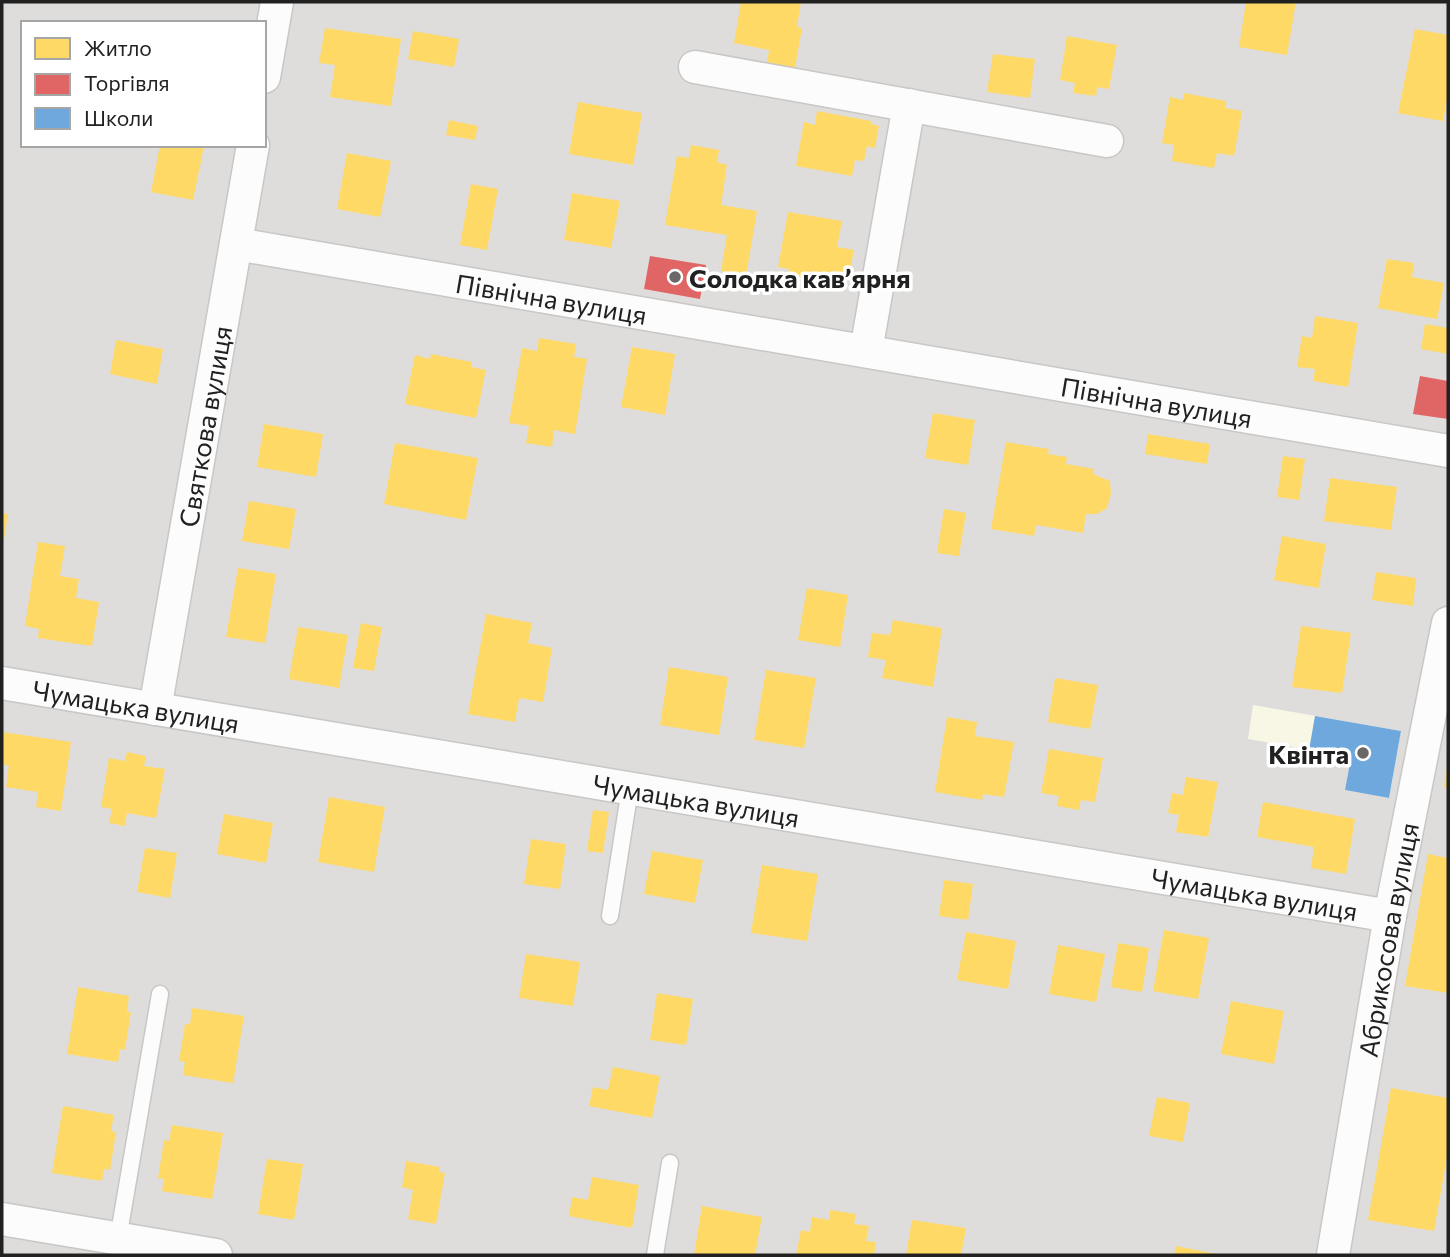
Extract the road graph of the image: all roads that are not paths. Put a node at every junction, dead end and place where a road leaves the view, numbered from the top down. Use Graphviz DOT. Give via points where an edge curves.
graph roads {
  1 [pos="277,2"];
  2 [pos="266,65"];
  3 [pos="695,67"];
  4 [pos="909,105"];
  5 [pos="1107,141"];
  6 [pos="253,147"];
  7 [pos="236,244"];
  8 [pos="866,351"];
  9 [pos="1448,451"];
  10 [pos="1448,623"];
  11 [pos="2,683"];
  12 [pos="155,709"];
  13 [pos="629,789"];
  14 [pos="610,916"];
  15 [pos="1390,916"];
  16 [pos="160,994"];
  17 [pos="670,1163"];
  18 [pos="2,1219"];
  19 [pos="118,1239"];
  20 [pos="216,1255"];
  21 [pos="655,1255"];
  22 [pos="1333,1255"];
  1 -- 2 [label="street"];
  3 -- 4 [label="street"];
  4 -- 5 [label="street"];
  4 -- 8 [label="street"];
  6 -- 7 [label="street, Святкова вулиця"];
  7 -- 8 [label="street, Північна вулиця"];
  7 -- 12 [label="street, Святкова вулиця"];
  8 -- 9 [label="street, Північна вулиця"];
  10 -- 15 [label="street, Абрикосова вулиця"];
  11 -- 12 [label="street, Чумацька вулиця"];
  12 -- 13 [label="street, Чумацька вулиця"];
  13 -- 14 [label="lane"];
  13 -- 15 [label="street, Чумацька вулиця"];
  15 -- 22 [label="street, Абрикосова вулиця"];
  16 -- 19 [label="lane"];
  17 -- 21 [label="lane"];
  18 -- 19 [label="street"];
  19 -- 20 [label="street"];
}
